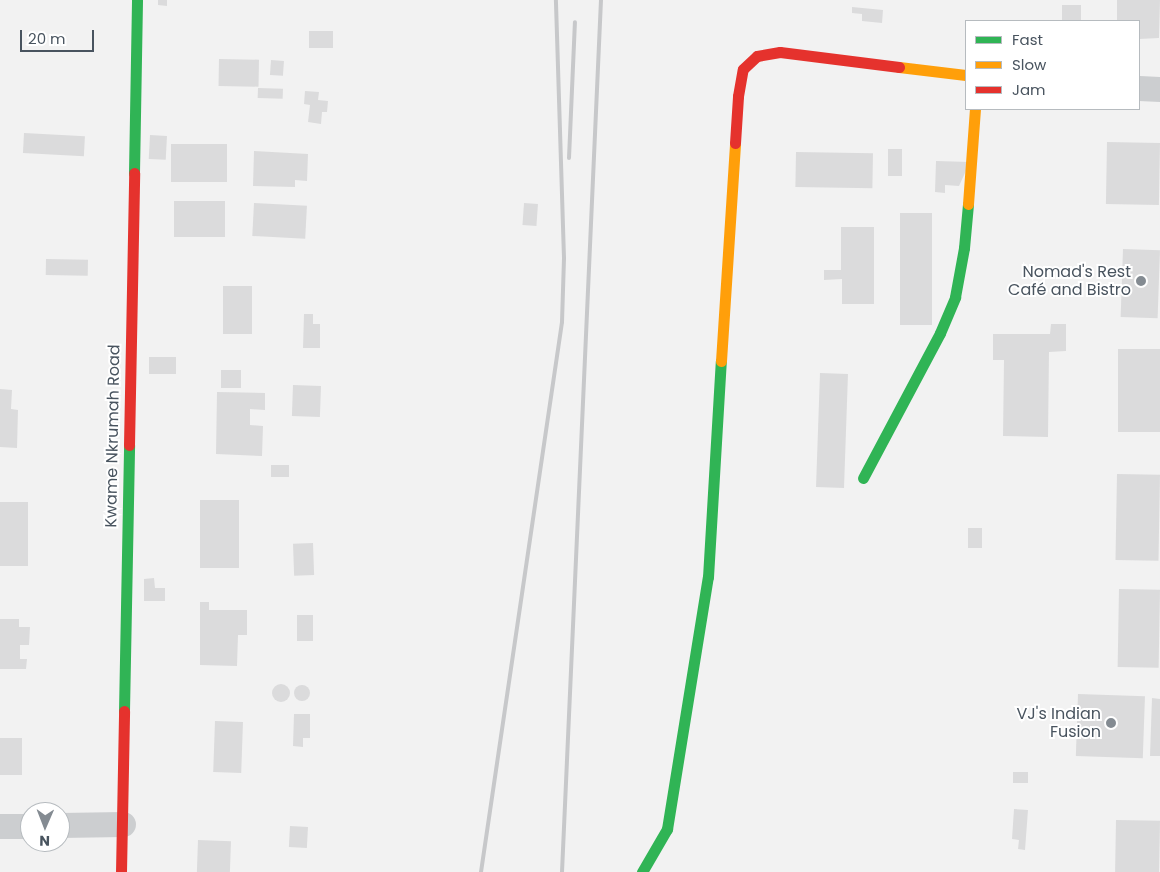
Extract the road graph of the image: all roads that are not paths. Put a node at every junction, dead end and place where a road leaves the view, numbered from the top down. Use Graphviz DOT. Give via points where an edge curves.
graph roads {
  1 [pos="137,0"];
  2 [pos="965,75"];
  3 [pos="1140,88"];
  4 [pos="1160,89"];
  5 [pos="975,110"];
  6 [pos="863,478"];
  7 [pos="123,824"];
  8 [pos="70,825"];
  9 [pos="0,826"];
  10 [pos="20,826"];
  11 [pos="121,872"];
  12 [pos="642,872"];
  1 -- 7 [label="street, Kwame Nkrumah Road"];
  2 -- 12 [label="street" via="780,52 757,56 743,69 738,96 708,577 667,829"];
  3 -- 4 [label="street"];
  5 -- 6 [label="street" via="964,248 955,297 940,333"];
  7 -- 8 [label="street"];
  7 -- 11 [label="street, Kwame Nkrumah Road"];
  9 -- 10 [label="street"];
}
